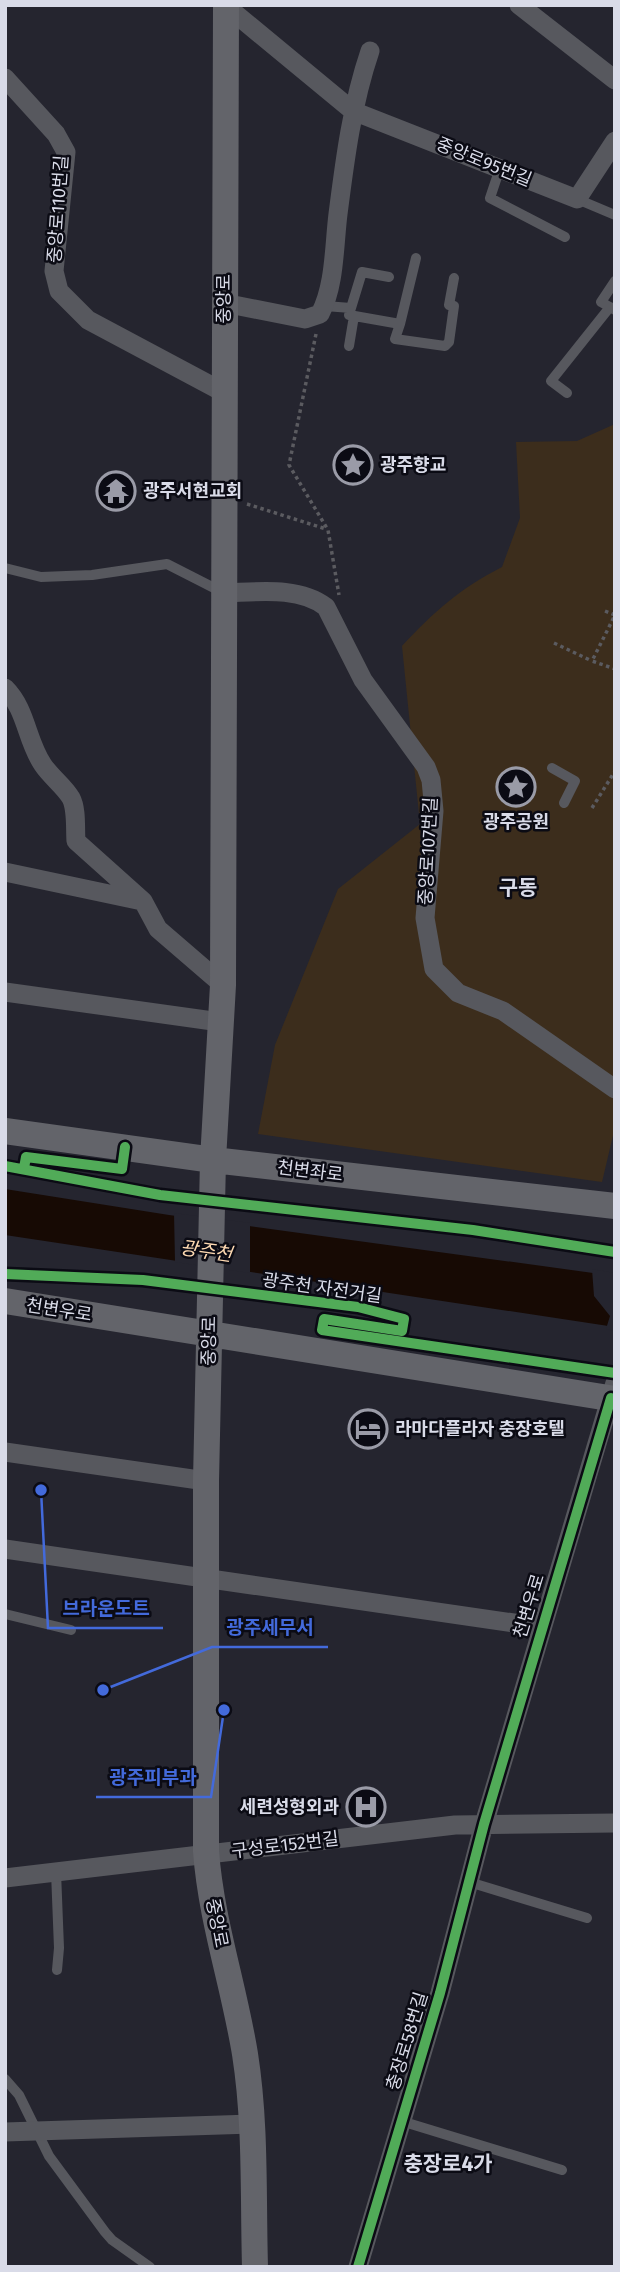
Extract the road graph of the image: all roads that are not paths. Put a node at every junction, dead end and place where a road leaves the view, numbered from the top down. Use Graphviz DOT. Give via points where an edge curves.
graph roads {
  1 [pos="519,5"];
  2 [pos="226,6"];
  3 [pos="370,51"];
  4 [pos="5,78"];
  5 [pos="615,80"];
  6 [pos="353,111"];
  7 [pos="615,141"];
  8 [pos="500,168"];
  9 [pos="578,199"];
  10 [pos="615,215"];
  11 [pos="565,236"];
  12 [pos="416,258"];
  13 [pos="389,277"];
  14 [pos="454,278"];
  15 [pos="615,281"];
  16 [pos="224,303"];
  17 [pos="613,308"];
  18 [pos="323,310"];
  19 [pos="352,312"];
  20 [pos="400,324"];
  21 [pos="349,346"];
  22 [pos="223,392"];
  23 [pos="567,393"];
  24 [pos="5,568"];
  25 [pos="225,593"];
  26 [pos="5,688"];
  27 [pos="552,768"];
  28 [pos="564,803"];
  29 [pos="5,872"];
  30 [pos="143,901"];
  31 [pos="222,985"];
  32 [pos="5,992"];
  33 [pos="220,1022"];
  34 [pos="615,1088"];
  35 [pos="5,1130"];
  36 [pos="213,1160"];
  37 [pos="615,1206"];
  38 [pos="5,1301"];
  39 [pos="209,1333"];
  40 [pos="614,1393"];
  41 [pos="5,1452"];
  42 [pos="206,1481"];
  43 [pos="5,1549"];
  44 [pos="206,1577"];
  45 [pos="5,1614"];
  46 [pos="541,1627"];
  47 [pos="71,1630"];
  48 [pos="615,1823"];
  49 [pos="484,1824"];
  50 [pos="206,1854"];
  51 [pos="56,1872"];
  52 [pos="5,1878"];
  53 [pos="469,1882"];
  54 [pos="587,1918"];
  55 [pos="57,1970"];
  56 [pos="5,2079"];
  57 [pos="400,2121"];
  58 [pos="252,2124"];
  59 [pos="5,2132"];
  60 [pos="36,2132"];
  61 [pos="562,2170"];
  62 [pos="150,2267"];
  63 [pos="255,2267"];
  64 [pos="358,2267"];
  1 -- 5 [label="street"];
  2 -- 6 [label="street, 중앙로95번길"];
  2 -- 16 [label="main road, 중앙로"];
  3 -- 6 [label="street"];
  4 -- 22 [label="street, 중앙로110번길" via="57,134 66,152 54,271 59,291 88,320"];
  6 -- 8 [label="street, 중앙로95번길"];
  6 -- 18 [label="street"];
  7 -- 9 [label="street"];
  8 -- 9 [label="street, 중앙로95번길"];
  8 -- 11 [label="lane" via="490,198"];
  9 -- 10 [label="lane, 중앙로95번길"];
  12 -- 20 [label="lane"];
  13 -- 19 [label="lane" via="362,272"];
  14 -- 20 [label="lane" via="449,342 444,346 396,339"];
  15 -- 17 [label="lane" via="601,302"];
  16 -- 18 [label="street" via="305,319"];
  16 -- 22 [label="main road, 중앙로"];
  17 -- 23 [label="lane" via="551,381"];
  18 -- 19 [label="lane"];
  19 -- 20 [label="lane"];
  19 -- 21 [label="lane"];
  22 -- 25 [label="main road, 중앙로"];
  24 -- 25 [label="lane" via="41,577 167,564"];
  25 -- 31 [label="main road, 중앙로"];
  25 -- 34 [label="street, 중앙로107번길" via="298,594 318,601 332,615 363,680 431,779 425,918 434,969 458,993 503,1011"];
  26 -- 30 [label="street" via="26,720 30,742 44,766 72,800 76,841"];
  27 -- 28 [label="lane" via="575,781"];
  29 -- 30 [label="street"];
  30 -- 31 [label="street" via="158,929"];
  31 -- 33 [label="main road, 중앙로"];
  32 -- 33 [label="street"];
  33 -- 36 [label="main road, 중앙로"];
  35 -- 36 [label="main road, 천변좌로"];
  36 -- 37 [label="main road, 천변좌로"];
  36 -- 39 [label="main road, 중앙로"];
  38 -- 39 [label="main road, 천변우로"];
  39 -- 40 [label="main road, 천변우로"];
  39 -- 42 [label="main road, 중앙로"];
  40 -- 46 [label="street, 천변우로"];
  41 -- 42 [label="street"];
  42 -- 44 [label="main road, 중앙로"];
  43 -- 44 [label="street"];
  44 -- 46 [label="street, 천변우로"];
  44 -- 50 [label="main road, 중앙로"];
  45 -- 47 [label="lane"];
  46 -- 49 [label="street, 천변우로"];
  48 -- 49 [label="street, 구성로152번길"];
  49 -- 50 [label="street, 구성로152번길"];
  49 -- 53 [label="street, 충장로58번길"];
  50 -- 51 [label="street, 구성로152번길"];
  50 -- 58 [label="main road, 중앙로" via="245,2056"];
  51 -- 52 [label="street, 구성로152번길"];
  51 -- 55 [label="lane"];
  53 -- 54 [label="lane"];
  53 -- 57 [label="street, 충장로58번길"];
  56 -- 60 [label="lane" via="19,2095"];
  57 -- 61 [label="lane"];
  57 -- 64 [label="street, 충장로58번길"];
  58 -- 60 [label="street"];
  58 -- 63 [label="main road, 중앙로"];
  59 -- 60 [label="street"];
  60 -- 62 [label="lane" via="112,2240"];
}
